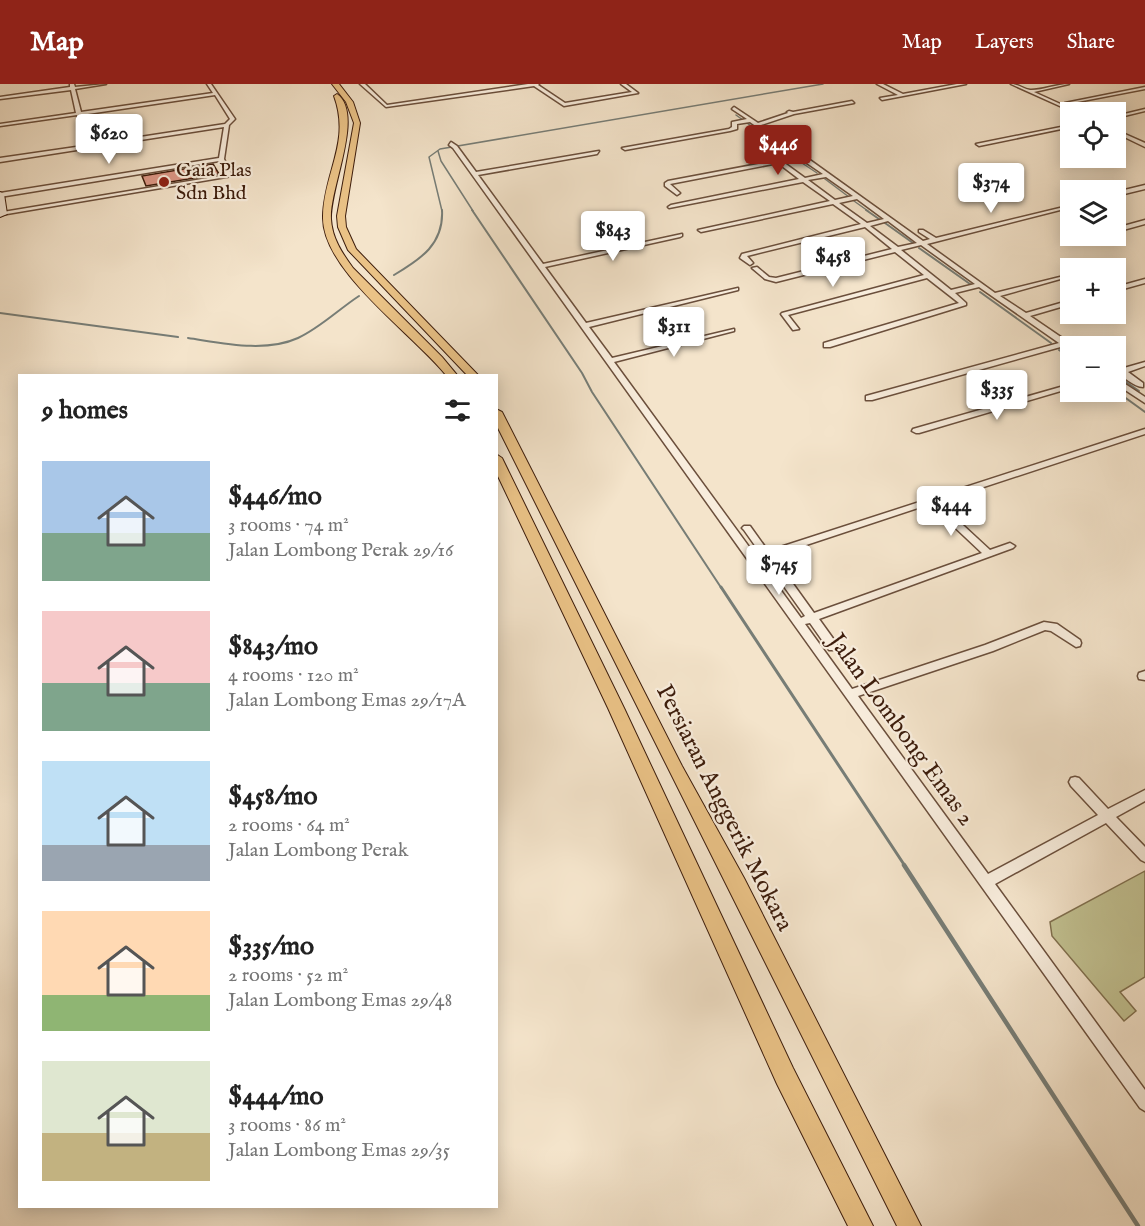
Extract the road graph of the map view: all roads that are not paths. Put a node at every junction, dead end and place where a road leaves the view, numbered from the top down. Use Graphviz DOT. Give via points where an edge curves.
graph roads {
  1 [pos="104,84"];
  2 [pos="209,84"];
  3 [pos="327,84"];
  4 [pos="335,84"];
  5 [pos="362,84"];
  6 [pos="535,84"];
  7 [pos="623,84"];
  8 [pos="879,84"];
  9 [pos="963,84"];
  10 [pos="1013,84"];
  11 [pos="1023,84"];
  12 [pos="1067,84"];
  13 [pos="73,86"];
  14 [pos="1145,88"];
  15 [pos="1036,90"];
  16 [pos="1029,91"];
  17 [pos="215,94"];
  18 [pos="902,95"];
  19 [pos="0,98"];
  20 [pos="852,102"];
  21 [pos="1064,102"];
  22 [pos="1071,102"];
  23 [pos="1060,104"];
  24 [pos="894,105"];
  25 [pos="734,108"];
  26 [pos="1145,110"];
  27 [pos="786,111"];
  28 [pos="79,114"];
  29 [pos="793,114"];
  30 [pos="1126,115"];
  31 [pos="750,122"];
  32 [pos="0,125"];
  33 [pos="227,125"];
  34 [pos="1060,128"];
  35 [pos="1126,136"];
  36 [pos="979,144"];
  37 [pos="1145,145"];
  38 [pos="453,146"];
  39 [pos="86,147"];
  40 [pos="624,148"];
  41 [pos="597,152"];
  42 [pos="767,153"];
  43 [pos="802,157"];
  44 [pos="221,159"];
  45 [pos="0,160"];
  46 [pos="779,162"];
  47 [pos="475,174"];
  48 [pos="828,175"];
  49 [pos="804,180"];
  50 [pos="1145,187"];
  51 [pos="1126,192"];
  52 [pos="678,193"];
  53 [pos="0,194"];
  54 [pos="858,196"];
  55 [pos="834,202"];
  56 [pos="671,207"];
  57 [pos="1060,209"];
  58 [pos="2,214"];
  59 [pos="890,219"];
  60 [pos="1145,222"];
  61 [pos="866,225"];
  62 [pos="1126,227"];
  63 [pos="701,230"];
  64 [pos="921,231"];
  65 [pos="680,235"];
  66 [pos="935,240"];
  67 [pos="922,244"];
  68 [pos="897,249"];
  69 [pos="541,266"];
  70 [pos="930,275"];
  71 [pos="1060,278"];
  72 [pos="1145,281"];
  73 [pos="980,285"];
  74 [pos="1126,286"];
  75 [pos="736,289"];
  76 [pos="951,292"];
  77 [pos="994,295"];
  78 [pos="1060,305"];
  79 [pos="1024,316"];
  80 [pos="584,326"];
  81 [pos="795,329"];
  82 [pos="732,330"];
  83 [pos="1060,341"];
  84 [pos="827,345"];
  85 [pos="1060,348"];
  86 [pos="610,361"];
  87 [pos="1145,364"];
  88 [pos="1126,368"];
  89 [pos="451,374"];
  90 [pos="472,374"];
  91 [pos="1126,375"];
  92 [pos="1140,385"];
  93 [pos="1126,387"];
  94 [pos="1060,389"];
  95 [pos="869,398"];
  96 [pos="1145,401"];
  97 [pos="498,416"];
  98 [pos="916,431"];
  99 [pos="1145,431"];
  100 [pos="498,462"];
  101 [pos="931,500"];
  102 [pos="747,528"];
  103 [pos="1010,546"];
  104 [pos="989,554"];
  105 [pos="766,555"];
  106 [pos="812,618"];
  107 [pos="798,622"];
  108 [pos="1076,644"];
  109 [pos="833,647"];
  110 [pos="856,692"];
  111 [pos="1075,782"];
  112 [pos="1145,795"];
  113 [pos="1108,816"];
  114 [pos="1145,856"];
  115 [pos="986,882"];
  116 [pos="1145,1103"];
  117 [pos="861,1226"];
  118 [pos="909,1226"];
  1 -- 13 [label="street"];
  2 -- 17 [label="street"];
  3 -- 89 [label="main road" via="340,100 344,125 342,154 330,194 330,238 347,267"];
  4 -- 90 [label="main road" via="349,101 357,123 341,216 352,250"];
  5 -- 6 [label="street" via="386,106"];
  6 -- 7 [label="street" via="564,105 637,93"];
  8 -- 18 [label="street"];
  9 -- 18 [label="street"];
  10 -- 16 [label="street"];
  11 -- 15 [label="street"];
  12 -- 15 [label="street"];
  13 -- 19 [label="street"];
  13 -- 28 [label="street"];
  14 -- 22 [label="street"];
  15 -- 16 [label="street"];
  15 -- 21 [label="street"];
  16 -- 23 [label="street"];
  17 -- 28 [label="street"];
  17 -- 33 [label="street" via="233,119"];
  18 -- 24 [label="street" via="882,99"];
  20 -- 29 [label="street"];
  25 -- 31 [label="street"];
  26 -- 30 [label="street"];
  27 -- 29 [label="street"];
  28 -- 32 [label="street"];
  28 -- 39 [label="street"];
  29 -- 31 [label="street"];
  31 -- 40 [label="street" via="734,123 733,130"];
  31 -- 43 [label="street"];
  33 -- 39 [label="street"];
  33 -- 44 [label="street"];
  34 -- 36 [label="street"];
  35 -- 37 [label="street"];
  38 -- 47 [label="street, Jalan Lombong Emas 2"];
  39 -- 45 [label="street"];
  41 -- 47 [label="street"];
  42 -- 46 [label="street"];
  43 -- 46 [label="street"];
  43 -- 48 [label="street"];
  44 -- 53 [label="street"];
  44 -- 58 [label="street" via="229,175 223,178"];
  46 -- 49 [label="street"];
  46 -- 52 [label="street" via="667,185"];
  47 -- 69 [label="street, Jalan Lombong Emas 2"];
  48 -- 49 [label="street"];
  48 -- 54 [label="street"];
  49 -- 55 [label="street"];
  49 -- 56 [label="street"];
  50 -- 51 [label="street"];
  53 -- 58 [label="street"];
  54 -- 55 [label="street"];
  54 -- 59 [label="street"];
  55 -- 61 [label="street"];
  55 -- 63 [label="street"];
  57 -- 66 [label="street"];
  59 -- 61 [label="street"];
  59 -- 67 [label="street"];
  60 -- 62 [label="street"];
  61 -- 68 [label="street"];
  61 -- 68 [label="street" via="743,258 767,278 776,280"];
  64 -- 66 [label="street"];
  65 -- 69 [label="street"];
  66 -- 67 [label="street"];
  67 -- 68 [label="street"];
  67 -- 73 [label="street"];
  68 -- 70 [label="street"];
  69 -- 80 [label="street, Jalan Lombong Emas 2"];
  70 -- 76 [label="street"];
  70 -- 81 [label="street" via="784,314"];
  71 -- 77 [label="street"];
  72 -- 74 [label="street"];
  73 -- 76 [label="street"];
  73 -- 77 [label="street"];
  75 -- 80 [label="street"];
  76 -- 84 [label="street" via="963,301 962,306"];
  77 -- 79 [label="street"];
  78 -- 79 [label="street"];
  79 -- 83 [label="street"];
  80 -- 86 [label="street, Jalan Lombong Emas 2"];
  82 -- 86 [label="street"];
  85 -- 95 [label="street"];
  86 -- 107 [label="street, Jalan Lombong Emas 2"];
  87 -- 88 [label="street"];
  91 -- 92 [label="street"];
  93 -- 96 [label="street"];
  94 -- 98 [label="street"];
  97 -- 118 [label="main road, Persiaran Anggerik Mokara"];
  99 -- 101 [label="street"];
  100 -- 117 [label="main road" via="785,1076"];
  101 -- 104 [label="street"];
  101 -- 105 [label="street"];
  102 -- 105 [label="street"];
  103 -- 104 [label="street"];
  104 -- 106 [label="street"];
  105 -- 106 [label="street"];
  106 -- 107 [label="street"];
  106 -- 109 [label="street"];
  107 -- 110 [label="street, Jalan Lombong Emas 2"];
  108 -- 110 [label="street" via="1053,627 1044,626"];
  110 -- 115 [label="street, Jalan Lombong Emas 2"];
  111 -- 113 [label="street"];
  112 -- 113 [label="street"];
  113 -- 114 [label="street"];
  113 -- 115 [label="street"];
  115 -- 116 [label="street, Jalan Lombong Emas 2"];
}
